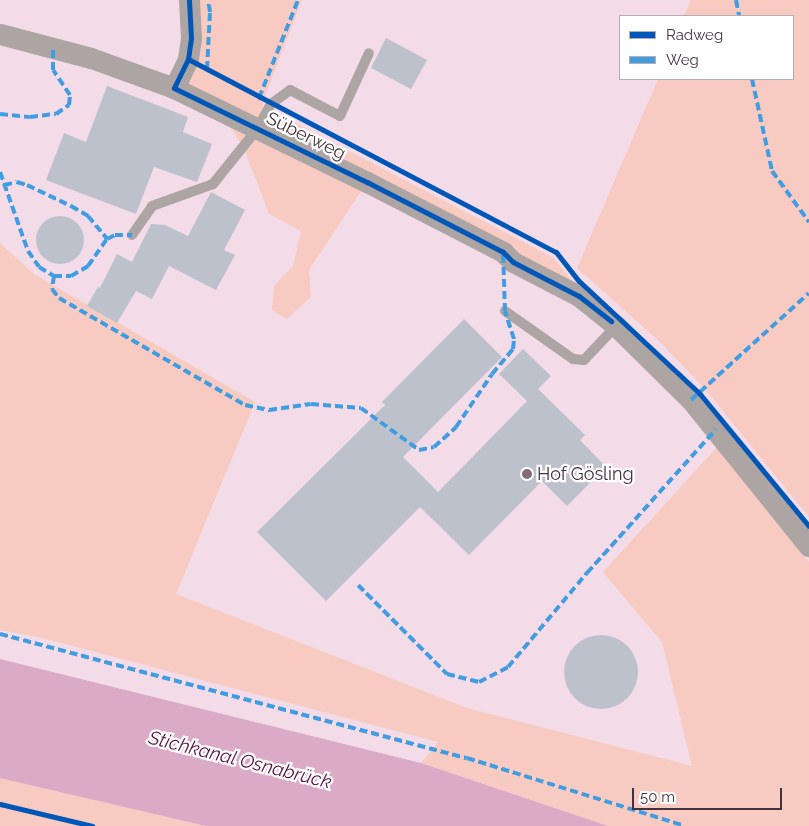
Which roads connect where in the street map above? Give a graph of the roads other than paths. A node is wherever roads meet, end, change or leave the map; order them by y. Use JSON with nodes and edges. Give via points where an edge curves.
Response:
{"nodes":[{"id":1,"x":189,"y":0,"type":"edge"},
{"id":2,"x":0,"y":34,"type":"edge"},
{"id":3,"x":369,"y":53,"type":"dead end"},
{"id":4,"x":174,"y":88,"type":"junction"},
{"id":5,"x":258,"y":128,"type":"junction"},
{"id":6,"x":132,"y":235,"type":"dead end"},
{"id":7,"x":505,"y":311,"type":"dead end"},
{"id":8,"x":616,"y":326,"type":"junction"},
{"id":9,"x":809,"y":546,"type":"edge"}],
"edges":[{"from":1,"to":4,"type":"street","via":[[191,38],[188,59]]},
{"from":2,"to":4,"type":"street","name":"Süberweg","via":[[91,58]]},
{"from":3,"to":5,"type":"lane","via":[[340,116],[290,90],[271,104]]},
{"from":4,"to":5,"type":"street","name":"Süberweg"},
{"from":5,"to":6,"type":"lane","via":[[213,184],[152,206]]},
{"from":5,"to":8,"type":"street","name":"Süberweg","via":[[503,252],[513,262],[580,296]]},
{"from":7,"to":8,"type":"lane","via":[[573,360],[584,360]]},
{"from":8,"to":9,"type":"street","name":"Süberweg","via":[[692,400]]}]}
